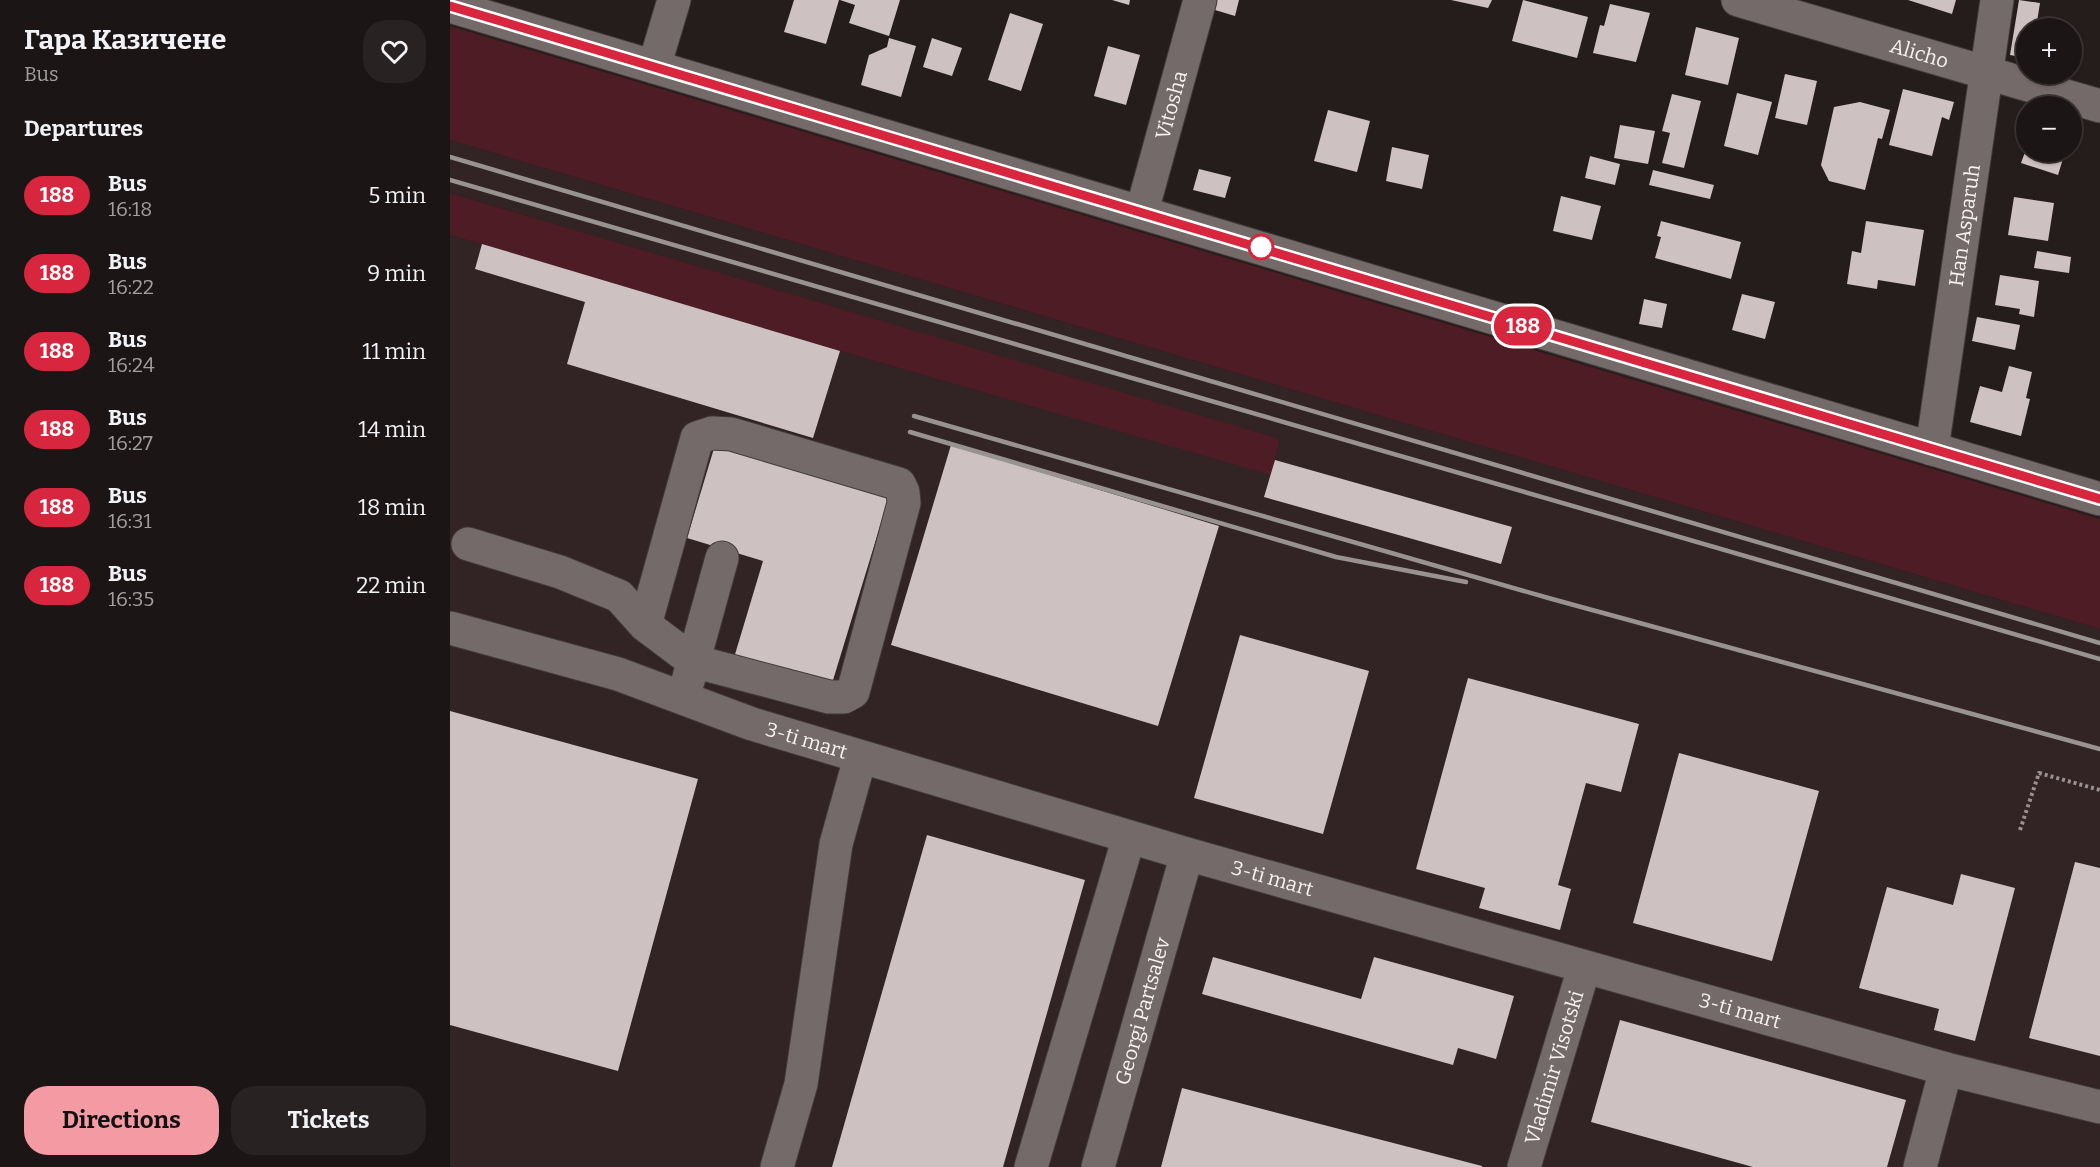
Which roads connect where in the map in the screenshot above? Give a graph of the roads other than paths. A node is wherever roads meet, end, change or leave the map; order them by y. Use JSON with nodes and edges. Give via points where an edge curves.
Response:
{"nodes":[{"id":1,"x":674,"y":0,"type":"edge"},
{"id":2,"x":1200,"y":0,"type":"edge"},
{"id":3,"x":1738,"y":0,"type":"edge"},
{"id":4,"x":1997,"y":0,"type":"edge"},
{"id":5,"x":450,"y":6,"type":"edge"},
{"id":6,"x":654,"y":67,"type":"junction"},
{"id":7,"x":1986,"y":73,"type":"junction"},
{"id":8,"x":2100,"y":106,"type":"edge"},
{"id":9,"x":1142,"y":211,"type":"junction"},
{"id":10,"x":1932,"y":448,"type":"junction"},
{"id":11,"x":2100,"y":499,"type":"edge"},
{"id":12,"x":468,"y":544,"type":"dead end"},
{"id":13,"x":723,"y":558,"type":"dead end"},
{"id":14,"x":645,"y":625,"type":"junction"},
{"id":15,"x":450,"y":628,"type":"edge"},
{"id":16,"x":693,"y":661,"type":"junction"},
{"id":17,"x":683,"y":697,"type":"junction"},
{"id":18,"x":860,"y":758,"type":"junction"},
{"id":19,"x":1129,"y":837,"type":"junction"},
{"id":20,"x":1187,"y":854,"type":"junction"},
{"id":21,"x":1584,"y":968,"type":"junction"},
{"id":22,"x":1946,"y":1069,"type":"junction"},
{"id":23,"x":2100,"y":1107,"type":"edge"},
{"id":24,"x":777,"y":1167,"type":"edge"},
{"id":25,"x":1031,"y":1167,"type":"edge"},
{"id":26,"x":1098,"y":1167,"type":"edge"},
{"id":27,"x":1524,"y":1167,"type":"edge"},
{"id":28,"x":1920,"y":1167,"type":"edge"}],
"edges":[{"from":1,"to":6,"type":"street"},
{"from":2,"to":9,"type":"street","name":"Vitosha"},
{"from":3,"to":7,"type":"street","name":"Alicho"},
{"from":4,"to":7,"type":"street","name":"Han Asparuh"},
{"from":5,"to":6,"type":"street"},
{"from":6,"to":9,"type":"street"},
{"from":7,"to":8,"type":"street","name":"Alicho"},
{"from":7,"to":10,"type":"street","name":"Han Asparuh"},
{"from":9,"to":10,"type":"street"},
{"from":10,"to":11,"type":"street"},
{"from":12,"to":14,"type":"street","via":[[560,572],[619,596]]},
{"from":13,"to":16,"type":"street"},
{"from":14,"to":16,"type":"street"},
{"from":14,"to":16,"type":"street","via":[[698,438],[712,433],[731,434],[899,484],[904,503],[853,692],[844,697],[829,697]]},
{"from":15,"to":17,"type":"street","name":"3-ti mart","via":[[618,674]]},
{"from":16,"to":17,"type":"street"},
{"from":17,"to":18,"type":"street","name":"3-ti mart","via":[[752,724]]},
{"from":18,"to":19,"type":"street","name":"3-ti mart"},
{"from":18,"to":24,"type":"street","via":[[836,844],[801,1084]]},
{"from":19,"to":20,"type":"street","name":"3-ti mart"},
{"from":19,"to":25,"type":"street"},
{"from":20,"to":21,"type":"street","name":"3-ti mart"},
{"from":20,"to":26,"type":"street","name":"Georgi Partsalev"},
{"from":21,"to":22,"type":"street","name":"3-ti mart"},
{"from":21,"to":27,"type":"street","name":"Vladimir Visotski"},
{"from":22,"to":23,"type":"street","name":"3-ti mart"},
{"from":22,"to":28,"type":"street"}]}
